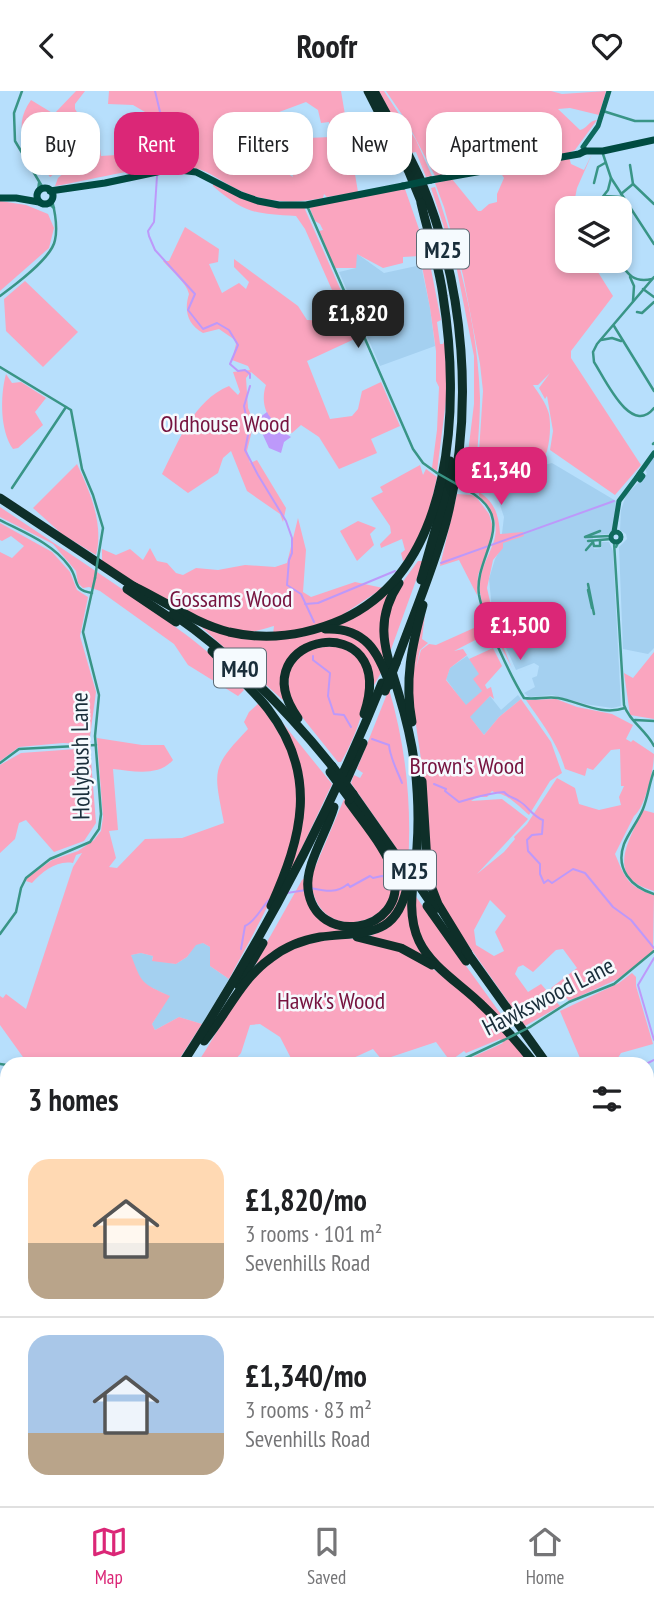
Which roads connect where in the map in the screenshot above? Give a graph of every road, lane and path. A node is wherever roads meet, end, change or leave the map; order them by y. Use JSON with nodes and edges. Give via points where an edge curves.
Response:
{"nodes":[{"id":1,"x":22,"y":91,"type":"edge"},
{"id":2,"x":368,"y":91,"type":"edge"},
{"id":3,"x":374,"y":91,"type":"edge"},
{"id":4,"x":609,"y":91,"type":"edge"},
{"id":5,"x":603,"y":111,"type":"junction"},
{"id":6,"x":654,"y":121,"type":"edge"},
{"id":7,"x":654,"y":140,"type":"edge"},
{"id":8,"x":586,"y":148,"type":"junction"},
{"id":9,"x":603,"y":151,"type":"junction"},
{"id":10,"x":605,"y":163,"type":"junction"},
{"id":11,"x":630,"y":165,"type":"dead end"},
{"id":12,"x":611,"y":179,"type":"junction"},
{"id":13,"x":594,"y":183,"type":"dead end"},
{"id":14,"x":633,"y":184,"type":"junction"},
{"id":15,"x":46,"y":195,"type":"junction"},
{"id":16,"x":622,"y":195,"type":"junction"},
{"id":17,"x":0,"y":196,"type":"edge"},
{"id":18,"x":604,"y":196,"type":"joint"},
{"id":19,"x":421,"y":203,"type":"junction"},
{"id":20,"x":654,"y":204,"type":"edge"},
{"id":21,"x":306,"y":205,"type":"junction"},
{"id":22,"x":654,"y":244,"type":"edge"},
{"id":23,"x":437,"y":251,"type":"junction"},
{"id":24,"x":627,"y":273,"type":"edge"},
{"id":25,"x":630,"y":277,"type":"junction"},
{"id":26,"x":653,"y":278,"type":"edge"},
{"id":27,"x":643,"y":289,"type":"junction"},
{"id":28,"x":0,"y":296,"type":"edge"},
{"id":29,"x":654,"y":297,"type":"edge"},
{"id":30,"x":633,"y":302,"type":"junction"},
{"id":31,"x":654,"y":302,"type":"edge"},
{"id":32,"x":637,"y":312,"type":"dead end"},
{"id":33,"x":614,"y":324,"type":"junction"},
{"id":34,"x":600,"y":341,"type":"junction"},
{"id":35,"x":621,"y":341,"type":"junction"},
{"id":36,"x":0,"y":367,"type":"edge"},
{"id":37,"x":654,"y":391,"type":"edge"},
{"id":38,"x":66,"y":407,"type":"junction"},
{"id":39,"x":654,"y":408,"type":"edge"},
{"id":40,"x":654,"y":453,"type":"edge"},
{"id":41,"x":449,"y":464,"type":"junction"},
{"id":42,"x":12,"y":488,"type":"dead end"},
{"id":43,"x":0,"y":498,"type":"edge"},
{"id":44,"x":0,"y":504,"type":"edge"},
{"id":45,"x":0,"y":520,"type":"edge"},
{"id":46,"x":434,"y":523,"type":"junction"},
{"id":47,"x":600,"y":531,"type":"dead end"},
{"id":48,"x":615,"y":537,"type":"junction"},
{"id":49,"x":586,"y":538,"type":"junction"},
{"id":50,"x":601,"y":540,"type":"junction"},
{"id":51,"x":586,"y":551,"type":"dead end"},
{"id":52,"x":434,"y":563,"type":"junction"},
{"id":53,"x":587,"y":583,"type":"joint"},
{"id":54,"x":133,"y":586,"type":"junction"},
{"id":55,"x":92,"y":593,"type":"junction"},
{"id":56,"x":320,"y":629,"type":"junction"},
{"id":57,"x":212,"y":650,"type":"junction"},
{"id":58,"x":395,"y":659,"type":"junction"},
{"id":59,"x":384,"y":687,"type":"junction"},
{"id":60,"x":625,"y":708,"type":"junction"},
{"id":61,"x":635,"y":720,"type":"junction"},
{"id":62,"x":654,"y":721,"type":"edge"},
{"id":63,"x":96,"y":745,"type":"junction"},
{"id":64,"x":654,"y":746,"type":"edge"},
{"id":65,"x":350,"y":755,"type":"junction"},
{"id":66,"x":0,"y":763,"type":"edge"},
{"id":67,"x":332,"y":767,"type":"junction"},
{"id":68,"x":654,"y":771,"type":"edge"},
{"id":69,"x":351,"y":798,"type":"junction"},
{"id":70,"x":334,"y":807,"type":"junction"},
{"id":71,"x":419,"y":891,"type":"junction"},
{"id":72,"x":654,"y":894,"type":"edge"},
{"id":73,"x":0,"y":934,"type":"edge"},
{"id":74,"x":342,"y":936,"type":"junction"},
{"id":75,"x":654,"y":951,"type":"edge"},
{"id":76,"x":250,"y":952,"type":"junction"},
{"id":77,"x":468,"y":953,"type":"junction"},
{"id":78,"x":453,"y":980,"type":"junction"},
{"id":79,"x":204,"y":1041,"type":"junction"},
{"id":80,"x":186,"y":1057,"type":"edge"},
{"id":81,"x":194,"y":1057,"type":"edge"},
{"id":82,"x":468,"y":1057,"type":"edge"},
{"id":83,"x":529,"y":1057,"type":"edge"},
{"id":84,"x":536,"y":1057,"type":"edge"},
{"id":85,"x":543,"y":1057,"type":"edge"}],
"edges":[{"from":1,"to":15,"type":"street","via":[[14,113],[15,141]]},
{"from":2,"to":19,"type":"highway","number":"M25"},
{"from":3,"to":52,"type":"highway","number":"M25","via":[[426,196],[442,244],[458,324],[463,402],[459,450]]},
{"from":4,"to":5,"type":"street"},
{"from":5,"to":6,"type":"street","via":[[635,121]]},
{"from":5,"to":8,"type":"street"},
{"from":7,"to":9,"type":"main road"},
{"from":8,"to":9,"type":"main road"},
{"from":8,"to":21,"type":"main road","bridge":true},
{"from":9,"to":10,"type":"street"},
{"from":10,"to":12,"type":"street"},
{"from":10,"to":13,"type":"street","via":[[598,167]]},
{"from":11,"to":14,"type":"street"},
{"from":12,"to":16,"type":"street"},
{"from":12,"to":18,"type":"street"},
{"from":14,"to":16,"type":"street"},
{"from":14,"to":20,"type":"street"},
{"from":15,"to":17,"type":"main road"},
{"from":15,"to":17,"type":"main road","via":[[39,202]]},
{"from":15,"to":21,"type":"main road","via":[[182,169],[258,201]]},
{"from":15,"to":28,"type":"street","via":[[53,247]]},
{"from":16,"to":18,"type":"street"},
{"from":16,"to":22,"type":"street"},
{"from":19,"to":23,"type":"highway","number":"M25"},
{"from":19,"to":56,"type":"highway","number":"M25","via":[[439,271],[450,367],[448,422],[435,506],[418,549],[389,588],[362,609]]},
{"from":21,"to":60,"type":"street","bridge":true,"via":[[413,449],[423,463],[476,495],[493,518],[495,531],[480,574],[479,593],[523,698],[556,697],[613,711]]},
{"from":23,"to":41,"type":"highway","number":"M25","via":[[455,373]]},
{"from":23,"to":46,"type":"highway","number":"M25","via":[[449,326],[452,394],[447,462]]},
{"from":24,"to":25,"type":"street"},
{"from":25,"to":26,"type":"street"},
{"from":25,"to":30,"type":"street"},
{"from":26,"to":27,"type":"street"},
{"from":27,"to":29,"type":"street"},
{"from":27,"to":30,"type":"street"},
{"from":30,"to":33,"type":"street"},
{"from":31,"to":32,"type":"street","via":[[643,314]]},
{"from":33,"to":34,"type":"street"},
{"from":33,"to":35,"type":"street"},
{"from":34,"to":35,"type":"street"},
{"from":34,"to":39,"type":"street","via":[[594,349],[594,362],[626,411],[641,417]]},
{"from":35,"to":37,"type":"street"},
{"from":36,"to":38,"type":"street"},
{"from":38,"to":42,"type":"street"},
{"from":38,"to":55,"type":"street","name":"Hollybush Lane","bridge":true,"via":[[71,410],[82,468],[103,528]]},
{"from":40,"to":48,"type":"street","via":[[620,501]]},
{"from":41,"to":46,"type":"highway","number":"M25"},
{"from":41,"to":58,"type":"highway","number":"M25","via":[[434,540]]},
{"from":43,"to":54,"type":"highway","number":"M40"},
{"from":44,"to":57,"type":"highway","number":"M40"},
{"from":45,"to":55,"type":"street","via":[[48,545],[69,566],[78,588]]},
{"from":46,"to":78,"type":"highway","number":"M25","via":[[389,602],[383,637],[416,778],[413,925],[424,951]]},
{"from":47,"to":49,"type":"street"},
{"from":48,"to":49,"type":"street"},
{"from":48,"to":50,"type":"street"},
{"from":48,"to":60,"type":"street"},
{"from":49,"to":50,"type":"street"},
{"from":50,"to":51,"type":"street","via":[[589,544]]},
{"from":52,"to":58,"type":"highway","number":"M25"},
{"from":52,"to":77,"type":"highway","number":"M40","via":[[410,657],[409,698],[423,786],[428,878]]},
{"from":53,"to":53,"type":"street","via":[[592,596],[594,614],[590,599]]},
{"from":54,"to":56,"type":"highway","number":"M25","via":[[196,620],[231,632],[277,636]]},
{"from":54,"to":67,"type":"highway","number":"M40","via":[[248,675]]},
{"from":55,"to":63,"type":"street","name":"Hollybush Lane","via":[[83,632],[98,684]]},
{"from":56,"to":74,"type":"highway","number":"M25","via":[[355,633],[378,656],[398,713],[411,779],[412,850],[400,909],[376,930]]},
{"from":57,"to":67,"type":"highway","number":"M40"},
{"from":57,"to":76,"type":"highway","number":"M40","via":[[272,714],[292,753],[299,782],[301,816],[295,848]]},
{"from":58,"to":59,"type":"highway","number":"M25","bridge":true},
{"from":59,"to":65,"type":"highway","number":"M25"},
{"from":59,"to":70,"type":"highway","number":"M25"},
{"from":60,"to":61,"type":"street"},
{"from":61,"to":62,"type":"street"},
{"from":61,"to":64,"type":"street"},
{"from":63,"to":66,"type":"street","via":[[19,749]]},
{"from":63,"to":73,"type":"street","name":"Hollybush Lane","via":[[98,832],[84,846],[50,859],[26,879],[16,912]]},
{"from":65,"to":67,"type":"highway","number":"M40","via":[[369,698],[370,674],[362,658],[347,646],[317,643],[292,660],[285,691],[292,710]]},
{"from":65,"to":76,"type":"highway","number":"M25","via":[[298,867]]},
{"from":67,"to":69,"type":"highway","number":"M40","bridge":true},
{"from":68,"to":72,"type":"street","via":[[621,861],[634,885]]},
{"from":69,"to":70,"type":"highway","number":"M40","via":[[389,862],[395,881],[386,910],[361,927],[343,927],[327,920],[309,895],[310,873]]},
{"from":69,"to":71,"type":"highway","number":"M40"},
{"from":70,"to":79,"type":"highway","number":"M25","via":[[251,964]]},
{"from":71,"to":77,"type":"highway","number":"M40"},
{"from":71,"to":84,"type":"highway","number":"M40"},
{"from":74,"to":78,"type":"highway","number":"M25","via":[[401,948]]},
{"from":74,"to":79,"type":"highway","number":"M25","via":[[307,940],[271,957],[252,975]]},
{"from":75,"to":82,"type":"street","name":"Hawkswood Lane","bridge":true,"via":[[614,984],[569,1002]]},
{"from":76,"to":80,"type":"highway","number":"M25"},
{"from":77,"to":85,"type":"highway","number":"M40"},
{"from":78,"to":83,"type":"highway","number":"M25","via":[[485,1007]]},
{"from":79,"to":81,"type":"highway","number":"M25"}]}
